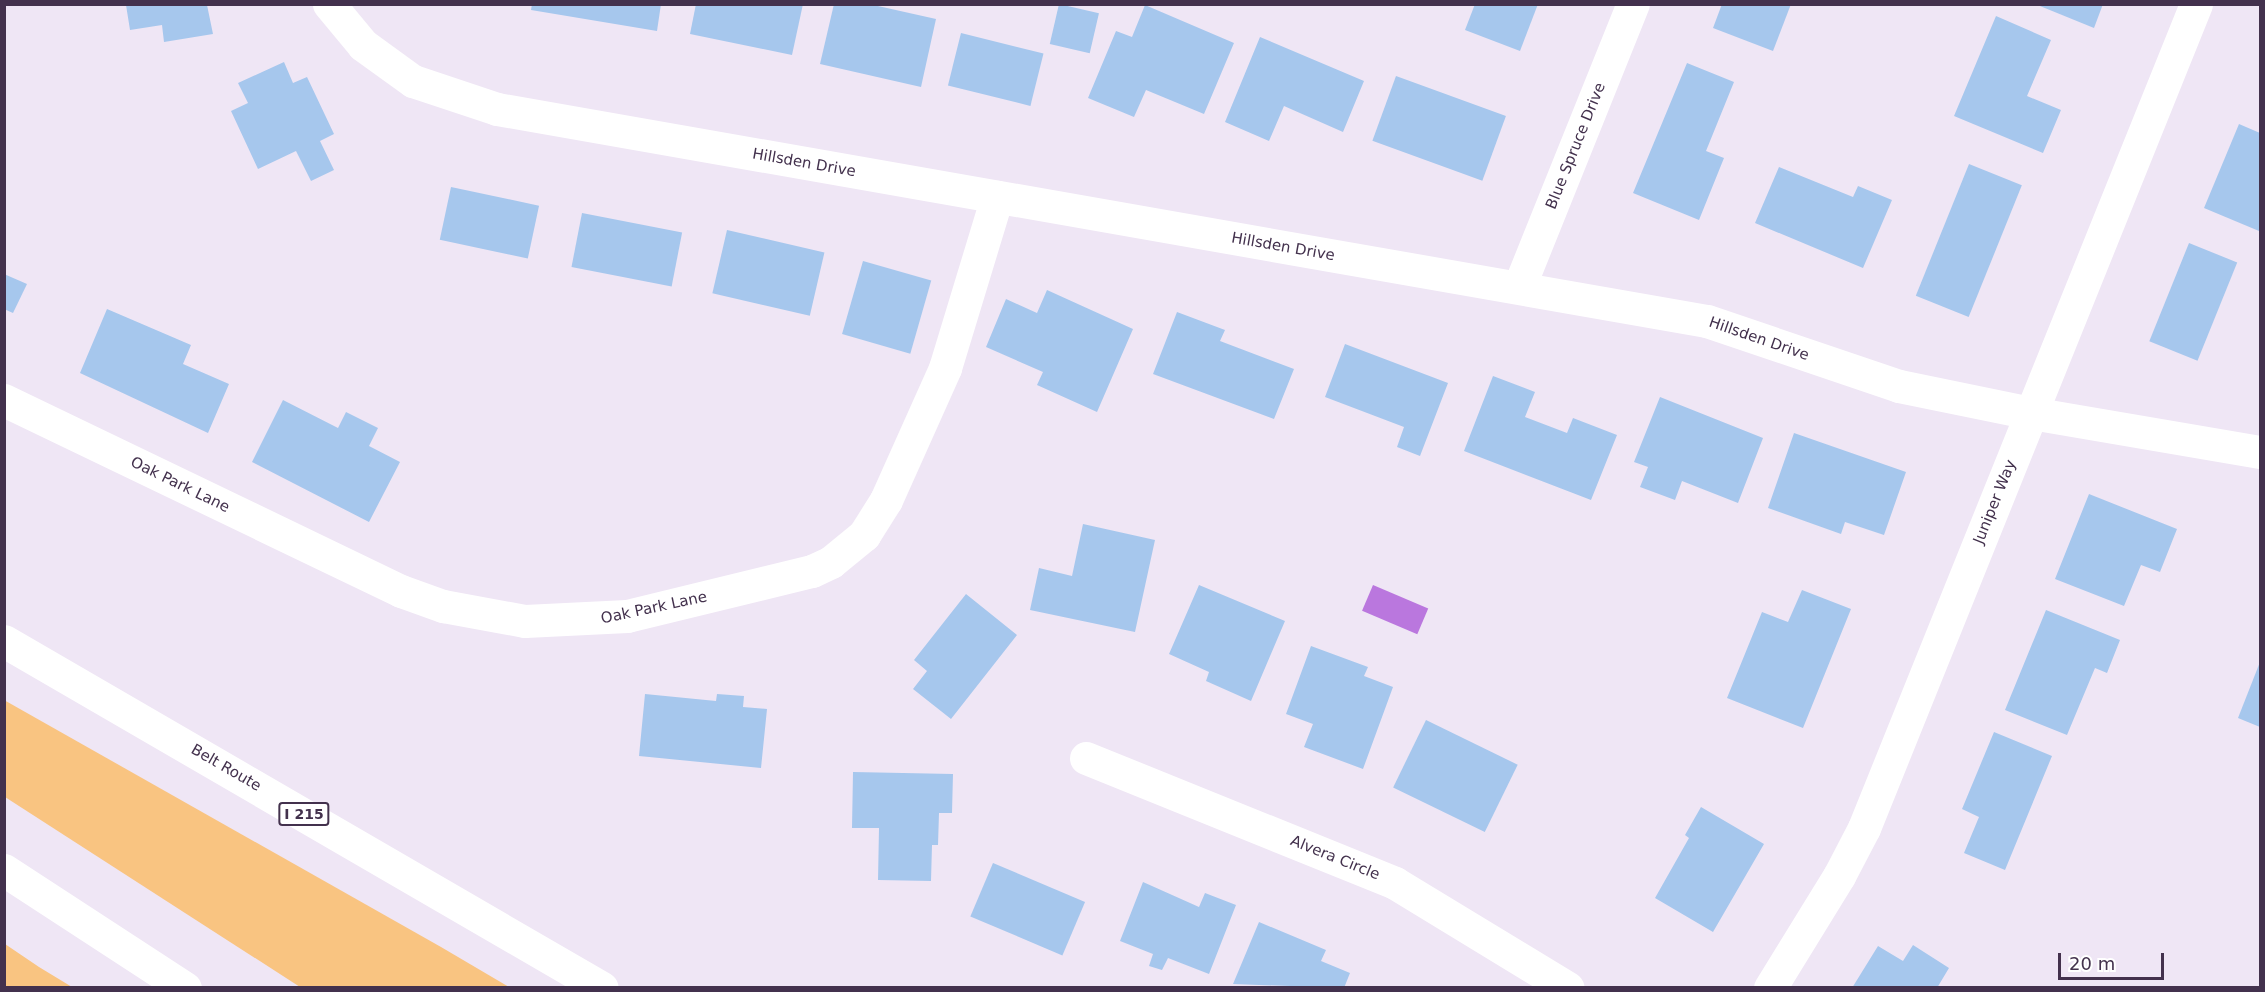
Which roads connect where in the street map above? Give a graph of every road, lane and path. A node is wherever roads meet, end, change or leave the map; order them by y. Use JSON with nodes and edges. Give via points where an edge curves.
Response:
{"nodes":[{"id":1,"x":330,"y":4,"type":"edge"},
{"id":2,"x":1632,"y":4,"type":"edge"},
{"id":3,"x":2196,"y":4,"type":"edge"},
{"id":4,"x":997,"y":197,"type":"junction"},
{"id":5,"x":1519,"y":287,"type":"junction"},
{"id":6,"x":4,"y":400,"type":"edge"},
{"id":7,"x":2031,"y":413,"type":"junction"},
{"id":8,"x":2260,"y":452,"type":"edge"},
{"id":9,"x":4,"y":641,"type":"edge"},
{"id":10,"x":1086,"y":758,"type":"dead end"},
{"id":11,"x":4,"y":870,"type":"edge"},
{"id":12,"x":185,"y":987,"type":"edge"},
{"id":13,"x":602,"y":987,"type":"edge"},
{"id":14,"x":1568,"y":987,"type":"edge"},
{"id":15,"x":1770,"y":987,"type":"edge"}],
"edges":[{"from":1,"to":4,"type":"main road","name":"Hillsden Drive","via":[[363,45],[388,65],[413,81],[467,102]]},
{"from":2,"to":5,"type":"main road","name":"Blue Spruce Drive"},
{"from":3,"to":7,"type":"main road","name":"Juniper Way"},
{"from":4,"to":5,"type":"main road","name":"Hillsden Drive"},
{"from":4,"to":6,"type":"main road","name":"Oak Park Lane","via":[[945,368],[886,500],[864,535],[831,562],[812,571],[627,616],[525,621],[443,606],[401,591]]},
{"from":5,"to":7,"type":"main road","name":"Hillsden Drive","via":[[1707,321],[1869,379]]},
{"from":7,"to":8,"type":"main road","name":"Hillsden Drive"},
{"from":7,"to":15,"type":"main road","name":"Juniper Way","via":[[1864,828]]},
{"from":9,"to":13,"type":"main road","name":"Belt Route","number":"I 215"},
{"from":10,"to":14,"type":"main road","name":"Alvera Circle","via":[[1395,883]]},
{"from":11,"to":12,"type":"main road"}]}
